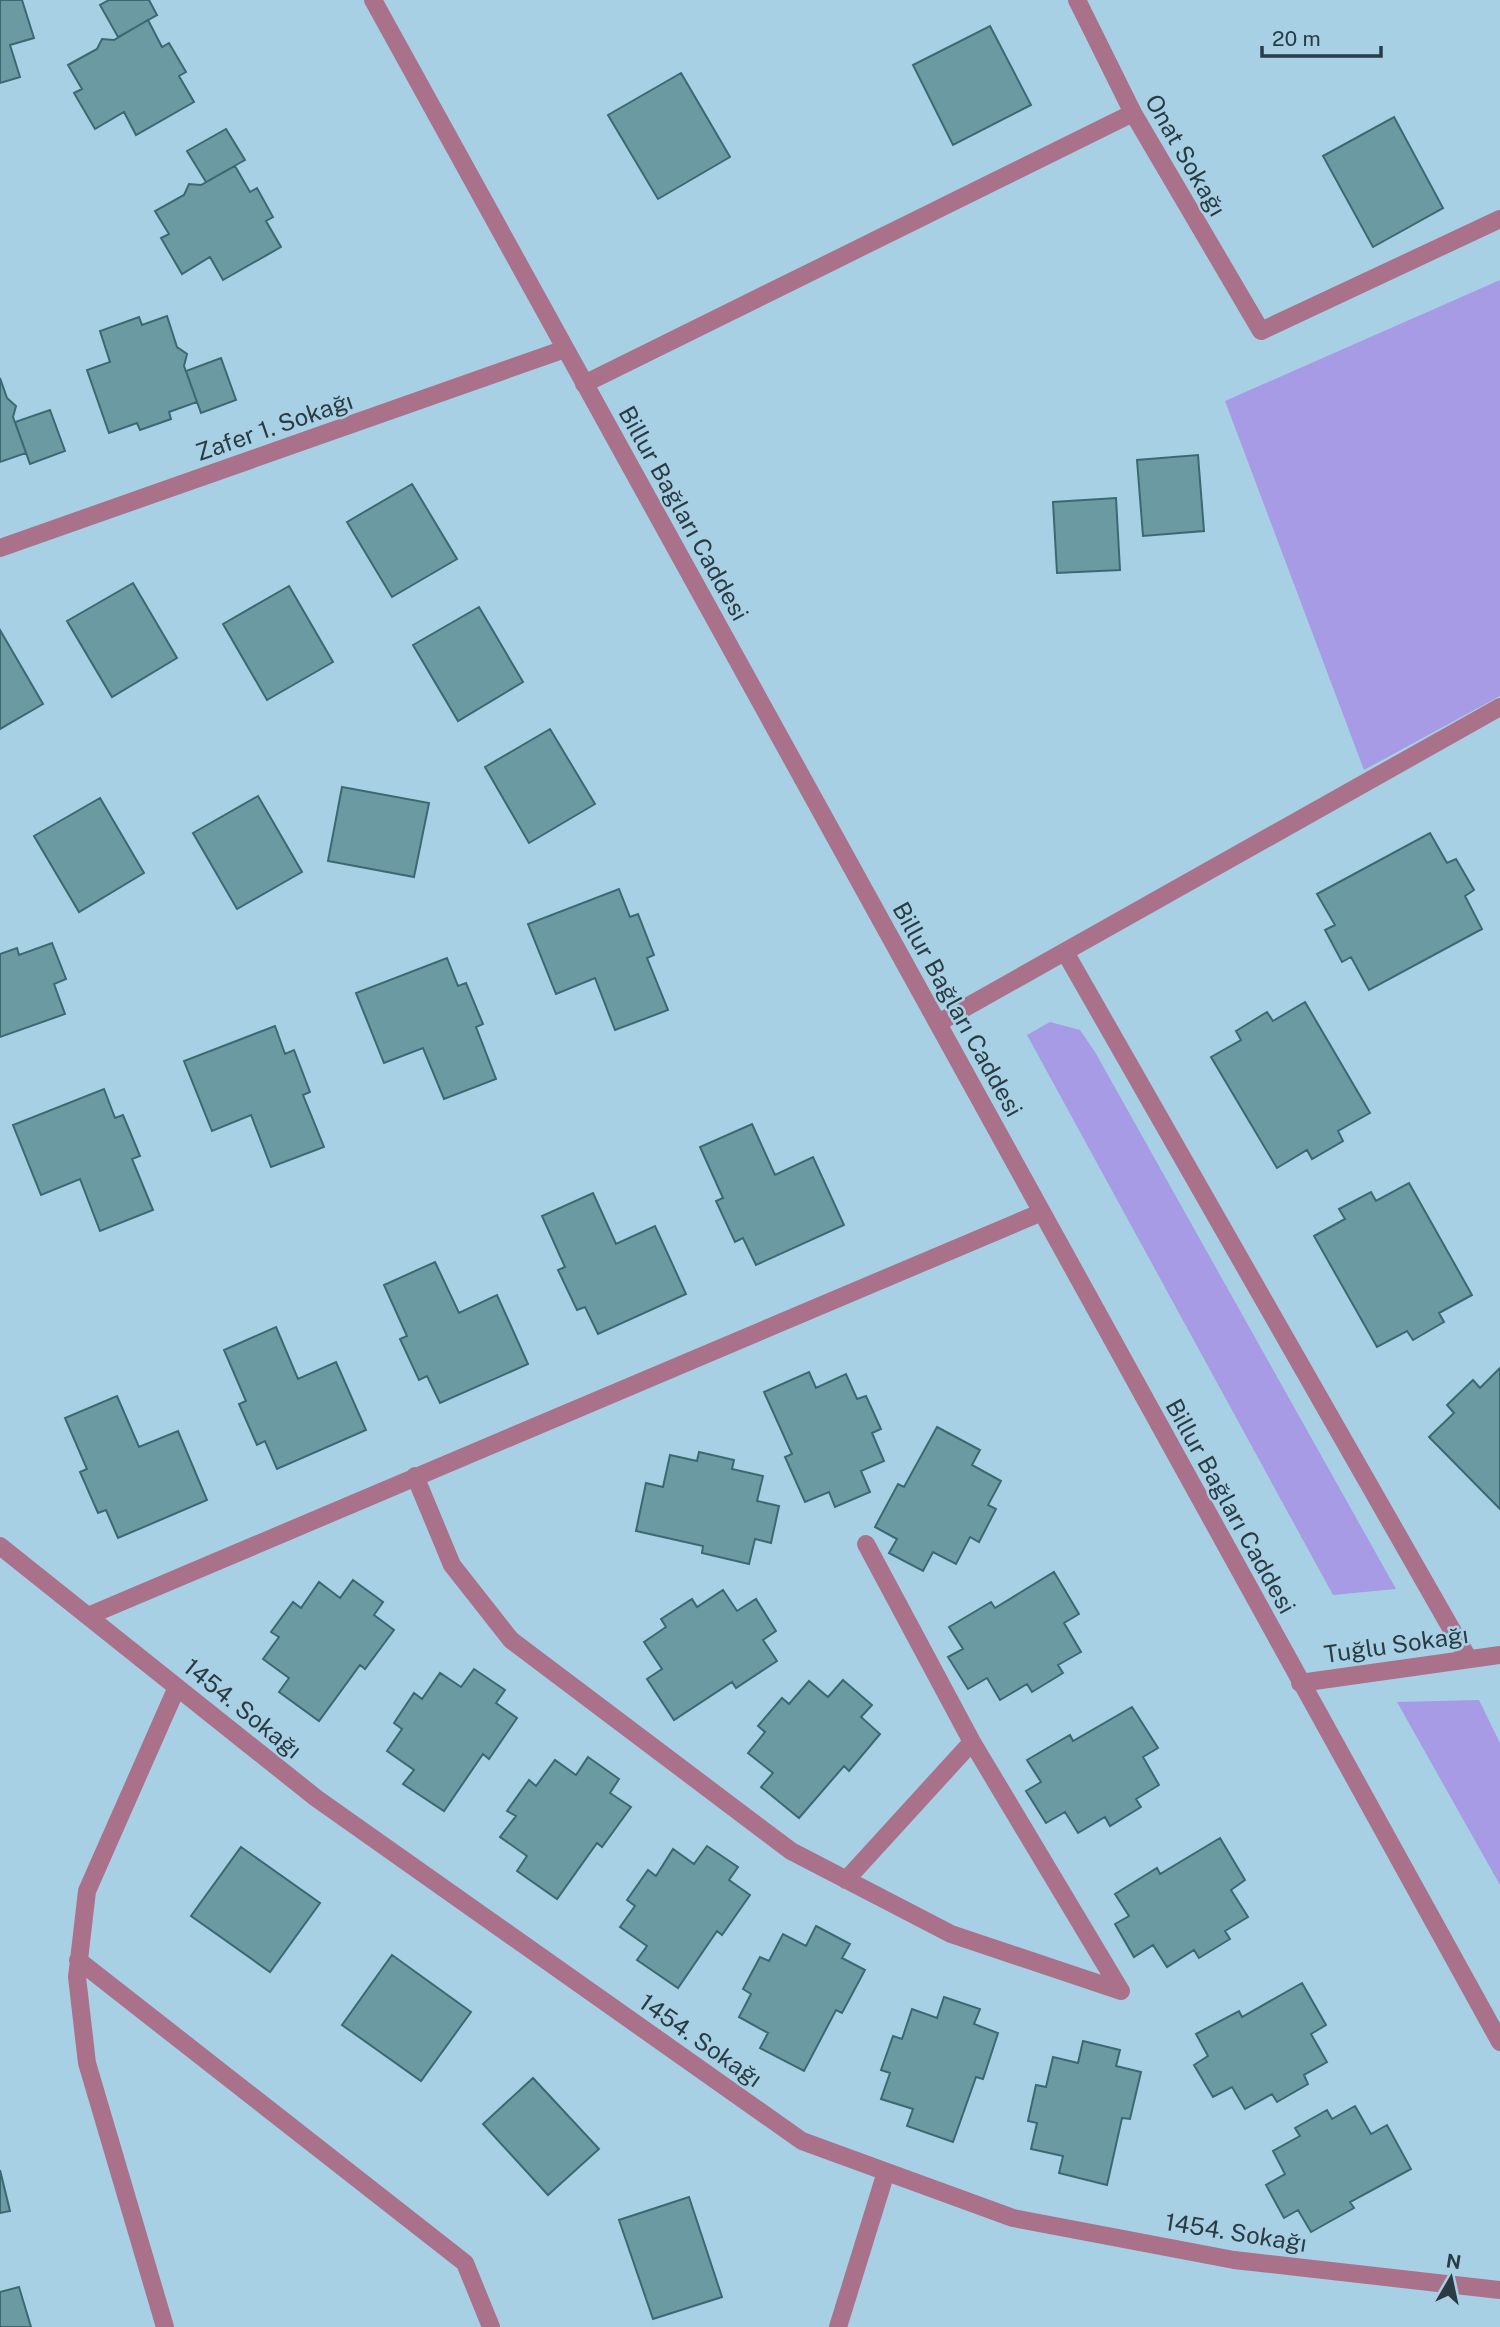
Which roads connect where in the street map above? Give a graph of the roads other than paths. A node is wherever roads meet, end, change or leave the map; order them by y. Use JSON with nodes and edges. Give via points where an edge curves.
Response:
{"nodes":[{"id":1,"x":373,"y":0,"type":"edge"},
{"id":2,"x":1077,"y":0,"type":"edge"},
{"id":3,"x":1133,"y":113,"type":"junction"},
{"id":4,"x":1500,"y":219,"type":"edge"},
{"id":5,"x":565,"y":349,"type":"junction"},
{"id":6,"x":584,"y":384,"type":"junction"},
{"id":7,"x":0,"y":548,"type":"edge"},
{"id":8,"x":1500,"y":706,"type":"edge"},
{"id":9,"x":1065,"y":951,"type":"junction"},
{"id":10,"x":938,"y":1023,"type":"junction"},
{"id":11,"x":1042,"y":1212,"type":"junction"},
{"id":12,"x":415,"y":1476,"type":"junction"},
{"id":13,"x":866,"y":1544,"type":"dead end"},
{"id":14,"x":0,"y":1546,"type":"edge"},
{"id":15,"x":88,"y":1616,"type":"junction"},
{"id":16,"x":1500,"y":1655,"type":"edge"},
{"id":17,"x":1468,"y":1658,"type":"junction"},
{"id":18,"x":1300,"y":1683,"type":"junction"},
{"id":19,"x":177,"y":1687,"type":"junction"},
{"id":20,"x":972,"y":1742,"type":"junction"},
{"id":21,"x":846,"y":1880,"type":"junction"},
{"id":22,"x":78,"y":1960,"type":"junction"},
{"id":23,"x":1500,"y":2042,"type":"edge"},
{"id":24,"x":886,"y":2172,"type":"junction"},
{"id":25,"x":1500,"y":2290,"type":"edge"},
{"id":26,"x":166,"y":2327,"type":"edge"},
{"id":27,"x":491,"y":2327,"type":"edge"},
{"id":28,"x":838,"y":2327,"type":"edge"}],
"edges":[{"from":1,"to":5,"type":"street","name":"Billur Bağları Caddesi"},
{"from":2,"to":3,"type":"street","name":"Onat Sokağı"},
{"from":3,"to":4,"type":"street","name":"Onat Sokağı","via":[[1261,331]]},
{"from":3,"to":6,"type":"street"},
{"from":5,"to":6,"type":"street","name":"Billur Bağları Caddesi"},
{"from":5,"to":7,"type":"street","name":"Zafer 1. Sokağı"},
{"from":6,"to":10,"type":"street","name":"Billur Bağları Caddesi"},
{"from":8,"to":9,"type":"street"},
{"from":9,"to":10,"type":"street"},
{"from":9,"to":17,"type":"street"},
{"from":10,"to":11,"type":"street","name":"Billur Bağları Caddesi"},
{"from":11,"to":12,"type":"street"},
{"from":11,"to":18,"type":"street","name":"Billur Bağları Caddesi"},
{"from":12,"to":15,"type":"street"},
{"from":12,"to":21,"type":"street","via":[[452,1564],[511,1640],[791,1851]]},
{"from":13,"to":20,"type":"street"},
{"from":14,"to":15,"type":"street","name":"1454. Sokağı"},
{"from":15,"to":19,"type":"street","name":"1454. Sokağı"},
{"from":16,"to":17,"type":"street","name":"Tuğlu Sokağı"},
{"from":17,"to":18,"type":"street","name":"Tuğlu Sokağı"},
{"from":18,"to":23,"type":"street","name":"Billur Bağları Caddesi"},
{"from":19,"to":22,"type":"street","via":[[87,1891]]},
{"from":19,"to":24,"type":"street","name":"1454. Sokağı","via":[[316,1798],[802,2141]]},
{"from":20,"to":21,"type":"street"},
{"from":20,"to":21,"type":"street","via":[[1121,1991],[951,1934]]},
{"from":22,"to":26,"type":"street","via":[[87,2063]]},
{"from":22,"to":27,"type":"street","via":[[465,2263]]},
{"from":24,"to":25,"type":"street","name":"1454. Sokağı","via":[[1013,2218],[1234,2260]]},
{"from":24,"to":28,"type":"street"}]}
